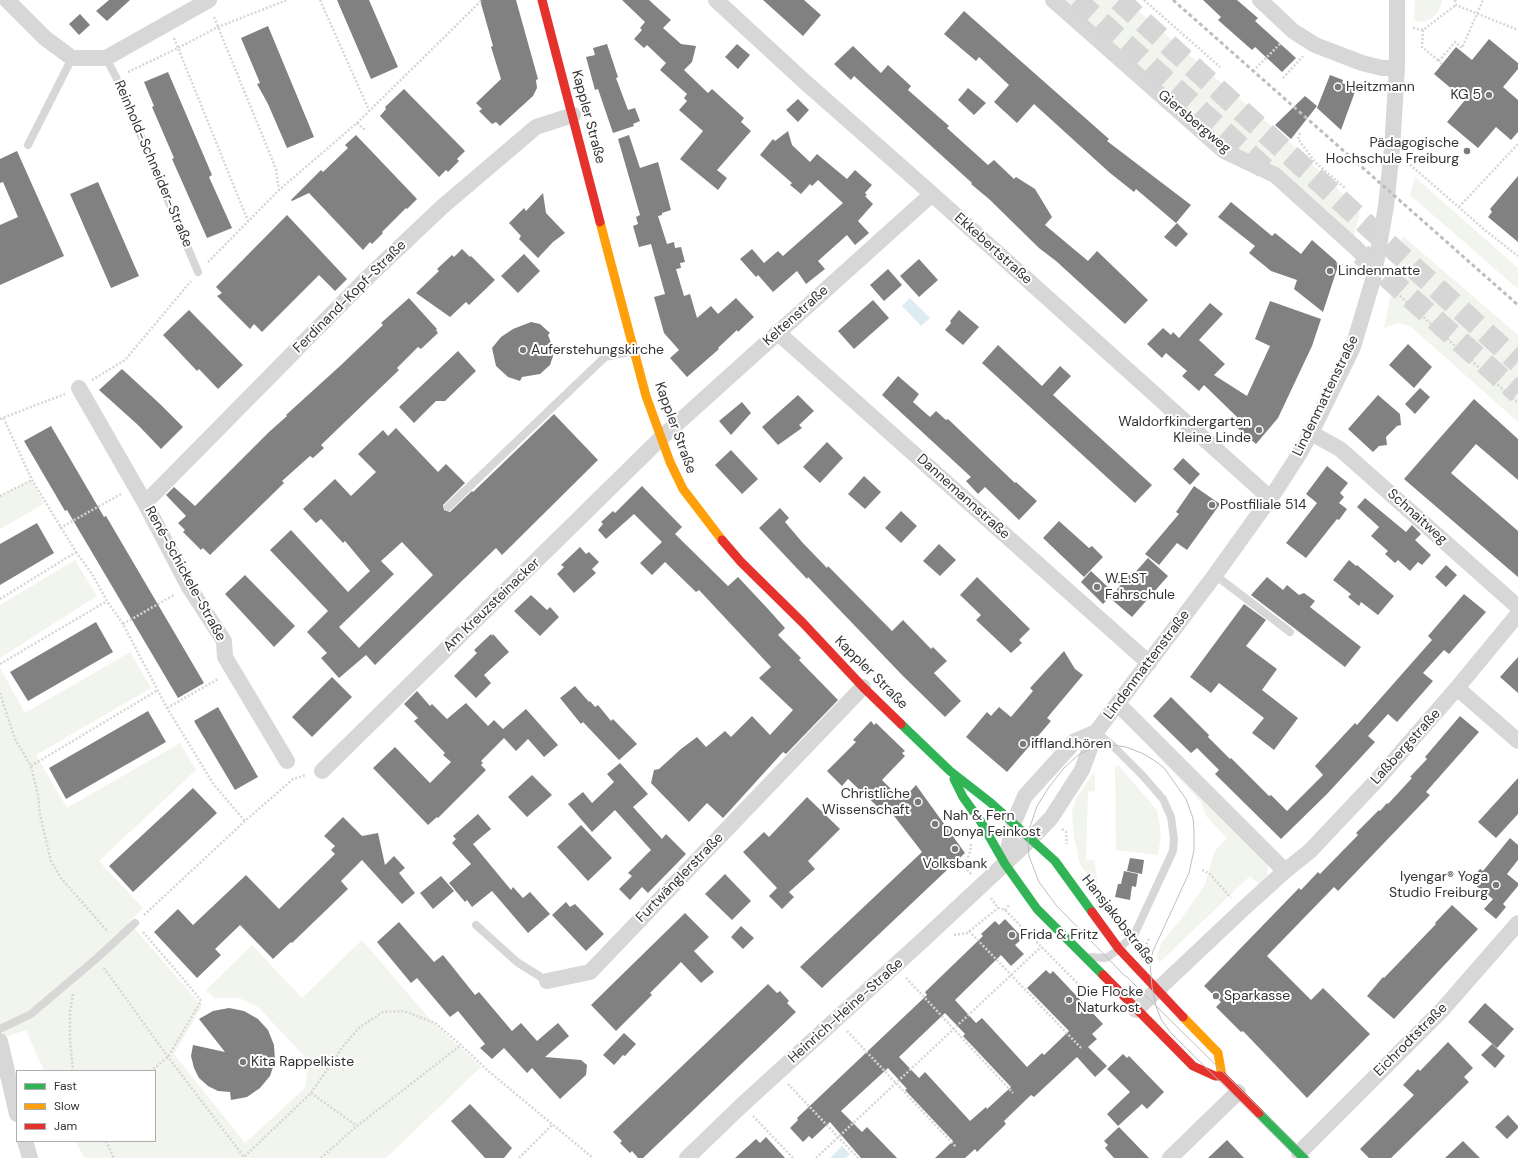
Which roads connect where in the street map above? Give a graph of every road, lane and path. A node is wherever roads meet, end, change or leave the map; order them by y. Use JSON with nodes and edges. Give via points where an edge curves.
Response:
{"nodes":[{"id":1,"x":7,"y":0,"type":"edge"},
{"id":2,"x":208,"y":0,"type":"edge"},
{"id":3,"x":286,"y":0,"type":"edge"},
{"id":4,"x":320,"y":0,"type":"edge"},
{"id":5,"x":482,"y":0,"type":"edge"},
{"id":6,"x":542,"y":0,"type":"edge"},
{"id":7,"x":716,"y":0,"type":"edge"},
{"id":8,"x":1054,"y":0,"type":"edge"},
{"id":9,"x":1144,"y":0,"type":"edge"},
{"id":10,"x":1260,"y":0,"type":"edge"},
{"id":11,"x":1398,"y":0,"type":"edge"},
{"id":12,"x":1454,"y":0,"type":"edge"},
{"id":13,"x":1483,"y":0,"type":"edge"},
{"id":14,"x":1456,"y":4,"type":"junction"},
{"id":15,"x":168,"y":22,"type":"junction"},
{"id":16,"x":218,"y":27,"type":"junction"},
{"id":17,"x":1397,"y":27,"type":"junction"},
{"id":18,"x":1424,"y":30,"type":"junction"},
{"id":19,"x":1518,"y":30,"type":"edge"},
{"id":20,"x":1293,"y":31,"type":"junction"},
{"id":21,"x":1315,"y":45,"type":"junction"},
{"id":22,"x":178,"y":48,"type":"junction"},
{"id":23,"x":72,"y":58,"type":"junction"},
{"id":24,"x":106,"y":58,"type":"junction"},
{"id":25,"x":1439,"y":61,"type":"junction"},
{"id":26,"x":1442,"y":64,"type":"dead end"},
{"id":27,"x":1220,"y":67,"type":"dead end"},
{"id":28,"x":1256,"y":68,"type":"dead end"},
{"id":29,"x":1397,"y":68,"type":"junction"},
{"id":30,"x":116,"y":77,"type":"junction"},
{"id":31,"x":1283,"y":78,"type":"dead end"},
{"id":32,"x":369,"y":110,"type":"junction"},
{"id":33,"x":573,"y":115,"type":"junction"},
{"id":34,"x":357,"y":123,"type":"junction"},
{"id":35,"x":365,"y":130,"type":"dead end"},
{"id":36,"x":1300,"y":133,"type":"dead end"},
{"id":37,"x":1518,"y":144,"type":"edge"},
{"id":38,"x":28,"y":145,"type":"dead end"},
{"id":39,"x":1405,"y":160,"type":"dead end"},
{"id":40,"x":1345,"y":188,"type":"dead end"},
{"id":41,"x":279,"y":190,"type":"junction"},
{"id":42,"x":932,"y":194,"type":"junction"},
{"id":43,"x":1459,"y":207,"type":"junction"},
{"id":44,"x":248,"y":221,"type":"junction"},
{"id":45,"x":1518,"y":256,"type":"edge"},
{"id":46,"x":1337,"y":264,"type":"dead end"},
{"id":47,"x":1356,"y":268,"type":"dead end"},
{"id":48,"x":1375,"y":268,"type":"junction"},
{"id":49,"x":198,"y":272,"type":"junction"},
{"id":50,"x":778,"y":332,"type":"junction"},
{"id":51,"x":634,"y":350,"type":"junction"},
{"id":52,"x":79,"y":388,"type":"junction"},
{"id":53,"x":1518,"y":403,"type":"edge"},
{"id":54,"x":2,"y":418,"type":"edge"},
{"id":55,"x":1311,"y":433,"type":"junction"},
{"id":56,"x":661,"y":438,"type":"junction"},
{"id":57,"x":32,"y":480,"type":"junction"},
{"id":58,"x":135,"y":486,"type":"junction"},
{"id":59,"x":0,"y":496,"type":"edge"},
{"id":60,"x":1270,"y":498,"type":"junction"},
{"id":61,"x":145,"y":503,"type":"junction"},
{"id":62,"x":448,"y":507,"type":"dead end"},
{"id":63,"x":60,"y":528,"type":"junction"},
{"id":64,"x":76,"y":552,"type":"junction"},
{"id":65,"x":1215,"y":576,"type":"junction"},
{"id":66,"x":189,"y":587,"type":"junction"},
{"id":67,"x":0,"y":599,"type":"edge"},
{"id":68,"x":107,"y":600,"type":"junction"},
{"id":69,"x":1518,"y":607,"type":"edge"},
{"id":70,"x":1518,"y":614,"type":"edge"},
{"id":71,"x":123,"y":624,"type":"junction"},
{"id":72,"x":1290,"y":632,"type":"dead end"},
{"id":73,"x":1149,"y":663,"type":"junction"},
{"id":74,"x":0,"y":664,"type":"edge"},
{"id":75,"x":234,"y":670,"type":"junction"},
{"id":76,"x":863,"y":686,"type":"junction"},
{"id":77,"x":1457,"y":688,"type":"junction"},
{"id":78,"x":158,"y":690,"type":"junction"},
{"id":79,"x":0,"y":693,"type":"edge"},
{"id":80,"x":1118,"y":704,"type":"junction"},
{"id":81,"x":167,"y":708,"type":"junction"},
{"id":82,"x":1096,"y":732,"type":"junction"},
{"id":83,"x":1518,"y":741,"type":"edge"},
{"id":84,"x":287,"y":761,"type":"dead end"},
{"id":85,"x":31,"y":766,"type":"junction"},
{"id":86,"x":322,"y":771,"type":"joint"},
{"id":87,"x":950,"y":771,"type":"junction"},
{"id":88,"x":245,"y":821,"type":"junction"},
{"id":89,"x":1014,"y":822,"type":"junction"},
{"id":90,"x":1031,"y":839,"type":"junction"},
{"id":91,"x":1004,"y":864,"type":"junction"},
{"id":92,"x":1202,"y":870,"type":"dead end"},
{"id":93,"x":1285,"y":871,"type":"junction"},
{"id":94,"x":998,"y":908,"type":"dead end"},
{"id":95,"x":1242,"y":910,"type":"junction"},
{"id":96,"x":135,"y":923,"type":"junction"},
{"id":97,"x":1518,"y":923,"type":"edge"},
{"id":98,"x":476,"y":925,"type":"dead end"},
{"id":99,"x":968,"y":931,"type":"junction"},
{"id":100,"x":923,"y":940,"type":"junction"},
{"id":101,"x":116,"y":941,"type":"junction"},
{"id":102,"x":1041,"y":948,"type":"dead end"},
{"id":103,"x":1119,"y":949,"type":"junction"},
{"id":104,"x":1083,"y":956,"type":"junction"},
{"id":105,"x":97,"y":958,"type":"junction"},
{"id":106,"x":894,"y":967,"type":"junction"},
{"id":107,"x":547,"y":981,"type":"joint"},
{"id":108,"x":70,"y":982,"type":"junction"},
{"id":109,"x":1158,"y":991,"type":"junction"},
{"id":110,"x":1136,"y":1010,"type":"junction"},
{"id":111,"x":836,"y":1019,"type":"junction"},
{"id":112,"x":0,"y":1029,"type":"edge"},
{"id":113,"x":0,"y":1041,"type":"edge"},
{"id":114,"x":461,"y":1045,"type":"junction"},
{"id":115,"x":1082,"y":1049,"type":"dead end"},
{"id":116,"x":168,"y":1057,"type":"junction"},
{"id":117,"x":73,"y":1070,"type":"edge"},
{"id":118,"x":152,"y":1070,"type":"edge"},
{"id":119,"x":778,"y":1072,"type":"junction"},
{"id":120,"x":1222,"y":1076,"type":"junction"},
{"id":121,"x":1238,"y":1092,"type":"junction"},
{"id":122,"x":311,"y":1093,"type":"junction"},
{"id":123,"x":1013,"y":1093,"type":"dead end"},
{"id":124,"x":742,"y":1105,"type":"junction"},
{"id":125,"x":16,"y":1110,"type":"edge"},
{"id":126,"x":552,"y":1125,"type":"junction"},
{"id":127,"x":357,"y":1126,"type":"junction"},
{"id":128,"x":25,"y":1142,"type":"edge"},
{"id":129,"x":106,"y":1142,"type":"edge"},
{"id":130,"x":956,"y":1147,"type":"dead end"},
{"id":131,"x":1302,"y":1155,"type":"edge"},
{"id":132,"x":244,"y":1157,"type":"edge"},
{"id":133,"x":30,"y":1158,"type":"edge"},
{"id":134,"x":114,"y":1158,"type":"edge"},
{"id":135,"x":321,"y":1158,"type":"edge"},
{"id":136,"x":519,"y":1158,"type":"edge"},
{"id":137,"x":593,"y":1158,"type":"edge"},
{"id":138,"x":687,"y":1158,"type":"edge"},
{"id":139,"x":793,"y":1158,"type":"edge"},
{"id":140,"x":816,"y":1158,"type":"edge"},
{"id":141,"x":858,"y":1158,"type":"edge"},
{"id":142,"x":1170,"y":1158,"type":"edge"}],
"edges":[{"from":1,"to":23,"type":"street","via":[[45,38]]},
{"from":2,"to":15,"type":"street"},
{"from":2,"to":16,"type":"path"},
{"from":3,"to":16,"type":"path"},
{"from":4,"to":32,"type":"path"},
{"from":5,"to":32,"type":"path"},
{"from":6,"to":33,"type":"street","name":"Kappler Straße"},
{"from":7,"to":42,"type":"street","name":"Ekkebertstraße"},
{"from":8,"to":48,"type":"street","name":"Giersbergweg","via":[[1224,151],[1275,175],[1357,248]]},
{"from":9,"to":27,"type":"path"},
{"from":10,"to":20,"type":"street"},
{"from":11,"to":17,"type":"street","name":"Lindenmattenstraße"},
{"from":12,"to":14,"type":"path"},
{"from":13,"to":25,"type":"path","via":[[1462,48],[1455,42]]},
{"from":14,"to":18,"type":"path"},
{"from":14,"to":19,"type":"path"},
{"from":15,"to":22,"type":"path"},
{"from":15,"to":24,"type":"street"},
{"from":16,"to":22,"type":"path"},
{"from":16,"to":41,"type":"path","via":[[276,169]]},
{"from":17,"to":18,"type":"path"},
{"from":17,"to":29,"type":"street","name":"Lindenmattenstraße"},
{"from":18,"to":25,"type":"path","via":[[1422,47]]},
{"from":20,"to":21,"type":"street"},
{"from":20,"to":28,"type":"path"},
{"from":21,"to":29,"type":"street","via":[[1362,63],[1382,68]]},
{"from":21,"to":31,"type":"path"},
{"from":22,"to":30,"type":"path"},
{"from":22,"to":44,"type":"path"},
{"from":23,"to":24,"type":"street"},
{"from":23,"to":38,"type":"lane"},
{"from":24,"to":30,"type":"lane","name":"Reinhold-Schneider-Straße"},
{"from":25,"to":26,"type":"path"},
{"from":29,"to":48,"type":"street","name":"Lindenmattenstraße","via":[[1388,190]]},
{"from":30,"to":49,"type":"lane","name":"Reinhold-Schneider-Straße"},
{"from":32,"to":34,"type":"path"},
{"from":33,"to":51,"type":"street","name":"Kappler Straße"},
{"from":33,"to":61,"type":"street","name":"Ferdinand-Kopf-Straße","via":[[536,127],[442,207],[366,279]]},
{"from":34,"to":35,"type":"path"},
{"from":34,"to":41,"type":"path"},
{"from":36,"to":40,"type":"path","via":[[1298,139],[1315,162]]},
{"from":37,"to":43,"type":"path"},
{"from":39,"to":43,"type":"path"},
{"from":41,"to":44,"type":"path"},
{"from":42,"to":50,"type":"street","name":"Keltenstraße"},
{"from":42,"to":60,"type":"street","name":"Ekkebertstraße"},
{"from":43,"to":45,"type":"path"},
{"from":44,"to":49,"type":"path"},
{"from":46,"to":47,"type":"path"},
{"from":48,"to":53,"type":"path","via":[[1392,290]]},
{"from":48,"to":55,"type":"street","name":"Lindenmattenstraße","via":[[1353,347]]},
{"from":49,"to":52,"type":"path","via":[[125,360]]},
{"from":50,"to":56,"type":"street","name":"Keltenstraße"},
{"from":50,"to":73,"type":"street","name":"Dannemannstraße"},
{"from":51,"to":56,"type":"street","name":"Kappler Straße","via":[[646,396]]},
{"from":51,"to":62,"type":"lane","via":[[605,357]]},
{"from":52,"to":54,"type":"path"},
{"from":52,"to":58,"type":"street","name":"René-Schickele-Straße"},
{"from":54,"to":57,"type":"path"},
{"from":55,"to":60,"type":"street","name":"Lindenmattenstraße"},
{"from":55,"to":69,"type":"street","name":"Schnaitweg","via":[[1340,449]]},
{"from":56,"to":76,"type":"street","name":"Kappler Straße","via":[[683,489],[710,526],[741,562]]},
{"from":56,"to":86,"type":"street","name":"Am Kreuzsteinacker"},
{"from":57,"to":59,"type":"path"},
{"from":57,"to":63,"type":"path"},
{"from":58,"to":61,"type":"street","name":"René-Schickele-Straße"},
{"from":58,"to":63,"type":"path"},
{"from":60,"to":65,"type":"street","name":"Lindenmattenstraße"},
{"from":61,"to":66,"type":"street","name":"René-Schickele-Straße"},
{"from":63,"to":64,"type":"path"},
{"from":64,"to":67,"type":"path"},
{"from":64,"to":68,"type":"path"},
{"from":65,"to":72,"type":"lane"},
{"from":65,"to":73,"type":"street","name":"Lindenmattenstraße"},
{"from":66,"to":71,"type":"path"},
{"from":66,"to":75,"type":"street","name":"René-Schickele-Straße","via":[[224,641],[225,657]]},
{"from":68,"to":71,"type":"path"},
{"from":68,"to":74,"type":"path"},
{"from":70,"to":77,"type":"street","name":"Laßbergstraße"},
{"from":71,"to":78,"type":"path"},
{"from":73,"to":80,"type":"street","name":"Lindenmattenstraße"},
{"from":75,"to":81,"type":"path"},
{"from":75,"to":84,"type":"street","name":"René-Schickele-Straße"},
{"from":76,"to":87,"type":"street","name":"Kappler Straße"},
{"from":76,"to":107,"type":"street","name":"Furtwänglerstraße","via":[[590,972]]},
{"from":77,"to":83,"type":"street"},
{"from":77,"to":93,"type":"street","name":"Laßbergstraße","via":[[1377,780],[1310,851]]},
{"from":78,"to":81,"type":"path"},
{"from":78,"to":85,"type":"path"},
{"from":79,"to":85,"type":"path","via":[[15,739]]},
{"from":80,"to":82,"type":"street","name":"Lindenmattenstraße"},
{"from":80,"to":93,"type":"street"},
{"from":81,"to":88,"type":"path","via":[[214,785]]},
{"from":82,"to":89,"type":"street","name":"Lindenmattenstraße","via":[[1075,741],[1024,796]]},
{"from":82,"to":90,"type":"street","name":"Lindenmattenstraße","via":[[1082,770],[1051,818]]},
{"from":82,"to":103,"type":"lane","via":[[1143,776],[1163,799],[1174,827],[1172,851],[1135,933]]},
{"from":85,"to":101,"type":"path","via":[[51,861],[61,878]]},
{"from":86,"to":88,"type":"path","via":[[294,779]]},
{"from":87,"to":89,"type":"street","name":"Kappler Straße"},
{"from":87,"to":91,"type":"street","name":"Kappler Straße"},
{"from":88,"to":96,"type":"path"},
{"from":89,"to":90,"type":"street","name":"Hansjakobstraße"},
{"from":89,"to":91,"type":"street","name":"Lindenmattenstraße"},
{"from":90,"to":91,"type":"street","name":"Lindenmattenstraße"},
{"from":90,"to":103,"type":"street","name":"Hansjakobstraße","via":[[1055,862]]},
{"from":91,"to":100,"type":"street","name":"Heinrich-Heine-Straße"},
{"from":91,"to":104,"type":"street","via":[[1037,909]]},
{"from":92,"to":95,"type":"path","via":[[1210,874]]},
{"from":93,"to":95,"type":"street","name":"Laßbergstraße"},
{"from":94,"to":99,"type":"path"},
{"from":95,"to":109,"type":"street","name":"Laßbergstraße"},
{"from":96,"to":101,"type":"lane"},
{"from":96,"to":116,"type":"path","via":[[201,1001]]},
{"from":97,"to":131,"type":"street","name":"Eichrodtstraße","via":[[1442,1010]]},
{"from":98,"to":107,"type":"lane","name":"Furtwänglerstraße","via":[[517,962]]},
{"from":99,"to":100,"type":"path"},
{"from":99,"to":115,"type":"path"},
{"from":100,"to":106,"type":"street","name":"Heinrich-Heine-Straße"},
{"from":101,"to":105,"type":"lane"},
{"from":102,"to":140,"type":"path"},
{"from":103,"to":104,"type":"lane","via":[[1104,958]]},
{"from":103,"to":109,"type":"street","name":"Hansjakobstraße"},
{"from":104,"to":110,"type":"street"},
{"from":105,"to":108,"type":"lane"},
{"from":105,"to":116,"type":"path"},
{"from":106,"to":111,"type":"street","name":"Heinrich-Heine-Straße"},
{"from":106,"to":123,"type":"path"},
{"from":108,"to":112,"type":"lane","via":[[31,1014]]},
{"from":108,"to":117,"type":"path","via":[[73,990],[70,1012]]},
{"from":109,"to":110,"type":"street","name":"Laßbergstraße"},
{"from":109,"to":120,"type":"street","name":"Hansjakobstraße","via":[[1218,1053]]},
{"from":110,"to":120,"type":"street","via":[[1193,1066],[1215,1076]]},
{"from":111,"to":119,"type":"street","name":"Heinrich-Heine-Straße"},
{"from":111,"to":130,"type":"path"},
{"from":113,"to":125,"type":"street"},
{"from":114,"to":122,"type":"path","via":[[435,1023],[404,1011],[383,1012],[360,1027],[344,1045]]},
{"from":114,"to":126,"type":"path"},
{"from":114,"to":127,"type":"path"},
{"from":116,"to":118,"type":"path"},
{"from":116,"to":132,"type":"path"},
{"from":119,"to":124,"type":"street","name":"Heinrich-Heine-Straße"},
{"from":119,"to":141,"type":"path"},
{"from":120,"to":121,"type":"street"},
{"from":121,"to":131,"type":"street"},
{"from":121,"to":142,"type":"street"},
{"from":122,"to":127,"type":"path"},
{"from":122,"to":132,"type":"path"},
{"from":124,"to":138,"type":"street","name":"Heinrich-Heine-Straße"},
{"from":124,"to":139,"type":"path"},
{"from":126,"to":136,"type":"path"},
{"from":126,"to":137,"type":"path"},
{"from":127,"to":135,"type":"path"},
{"from":128,"to":133,"type":"street"},
{"from":129,"to":134,"type":"path"}]}
